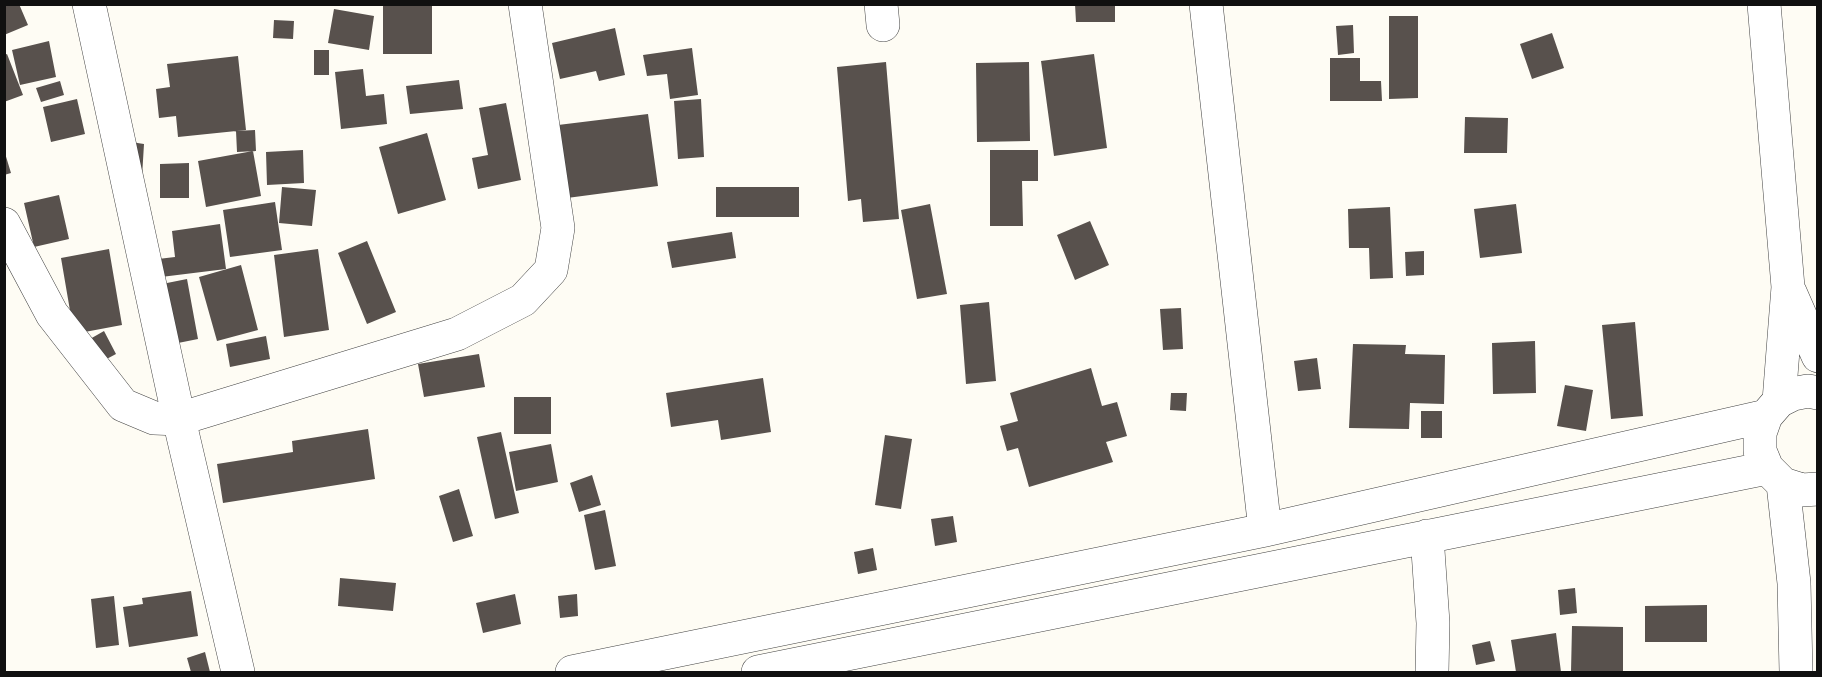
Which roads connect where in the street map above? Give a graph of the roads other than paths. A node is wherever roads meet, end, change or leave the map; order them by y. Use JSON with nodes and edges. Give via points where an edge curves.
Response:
{"nodes":[{"id":1,"x":89,"y":4,"type":"edge"},
{"id":2,"x":525,"y":4,"type":"edge"},
{"id":3,"x":1206,"y":4,"type":"edge"},
{"id":4,"x":1764,"y":4,"type":"edge"},
{"id":5,"x":4,"y":224,"type":"edge"},
{"id":6,"x":1788,"y":288,"type":"junction"},
{"id":7,"x":1818,"y":356,"type":"edge"},
{"id":8,"x":1818,"y":393,"type":"edge"},
{"id":9,"x":1772,"y":408,"type":"junction"},
{"id":10,"x":179,"y":419,"type":"junction"},
{"id":11,"x":1775,"y":476,"type":"junction"},
{"id":12,"x":1818,"y":489,"type":"edge"},
{"id":13,"x":1265,"y":530,"type":"junction"},
{"id":14,"x":1427,"y":536,"type":"junction"},
{"id":15,"x":238,"y":672,"type":"edge"},
{"id":16,"x":572,"y":672,"type":"edge"},
{"id":17,"x":758,"y":672,"type":"edge"},
{"id":18,"x":1432,"y":672,"type":"edge"},
{"id":19,"x":1796,"y":672,"type":"edge"}],
"edges":[{"from":1,"to":10,"type":"street"},
{"from":2,"to":10,"type":"street","via":[[558,228],[551,270],[523,300],[457,334]]},
{"from":3,"to":13,"type":"street"},
{"from":4,"to":6,"type":"street"},
{"from":5,"to":10,"type":"street","via":[[52,314],[123,405],[154,418]]},
{"from":6,"to":7,"type":"street"},
{"from":6,"to":9,"type":"street"},
{"from":8,"to":9,"type":"street","via":[[1793,394]]},
{"from":9,"to":11,"type":"street","via":[[1760,433],[1760,451]]},
{"from":9,"to":13,"type":"street"},
{"from":10,"to":15,"type":"street"},
{"from":11,"to":12,"type":"street","via":[[1802,490]]},
{"from":11,"to":14,"type":"street"},
{"from":11,"to":19,"type":"street","via":[[1794,583]]},
{"from":13,"to":16,"type":"street"},
{"from":14,"to":17,"type":"street"},
{"from":14,"to":18,"type":"street"}]}
